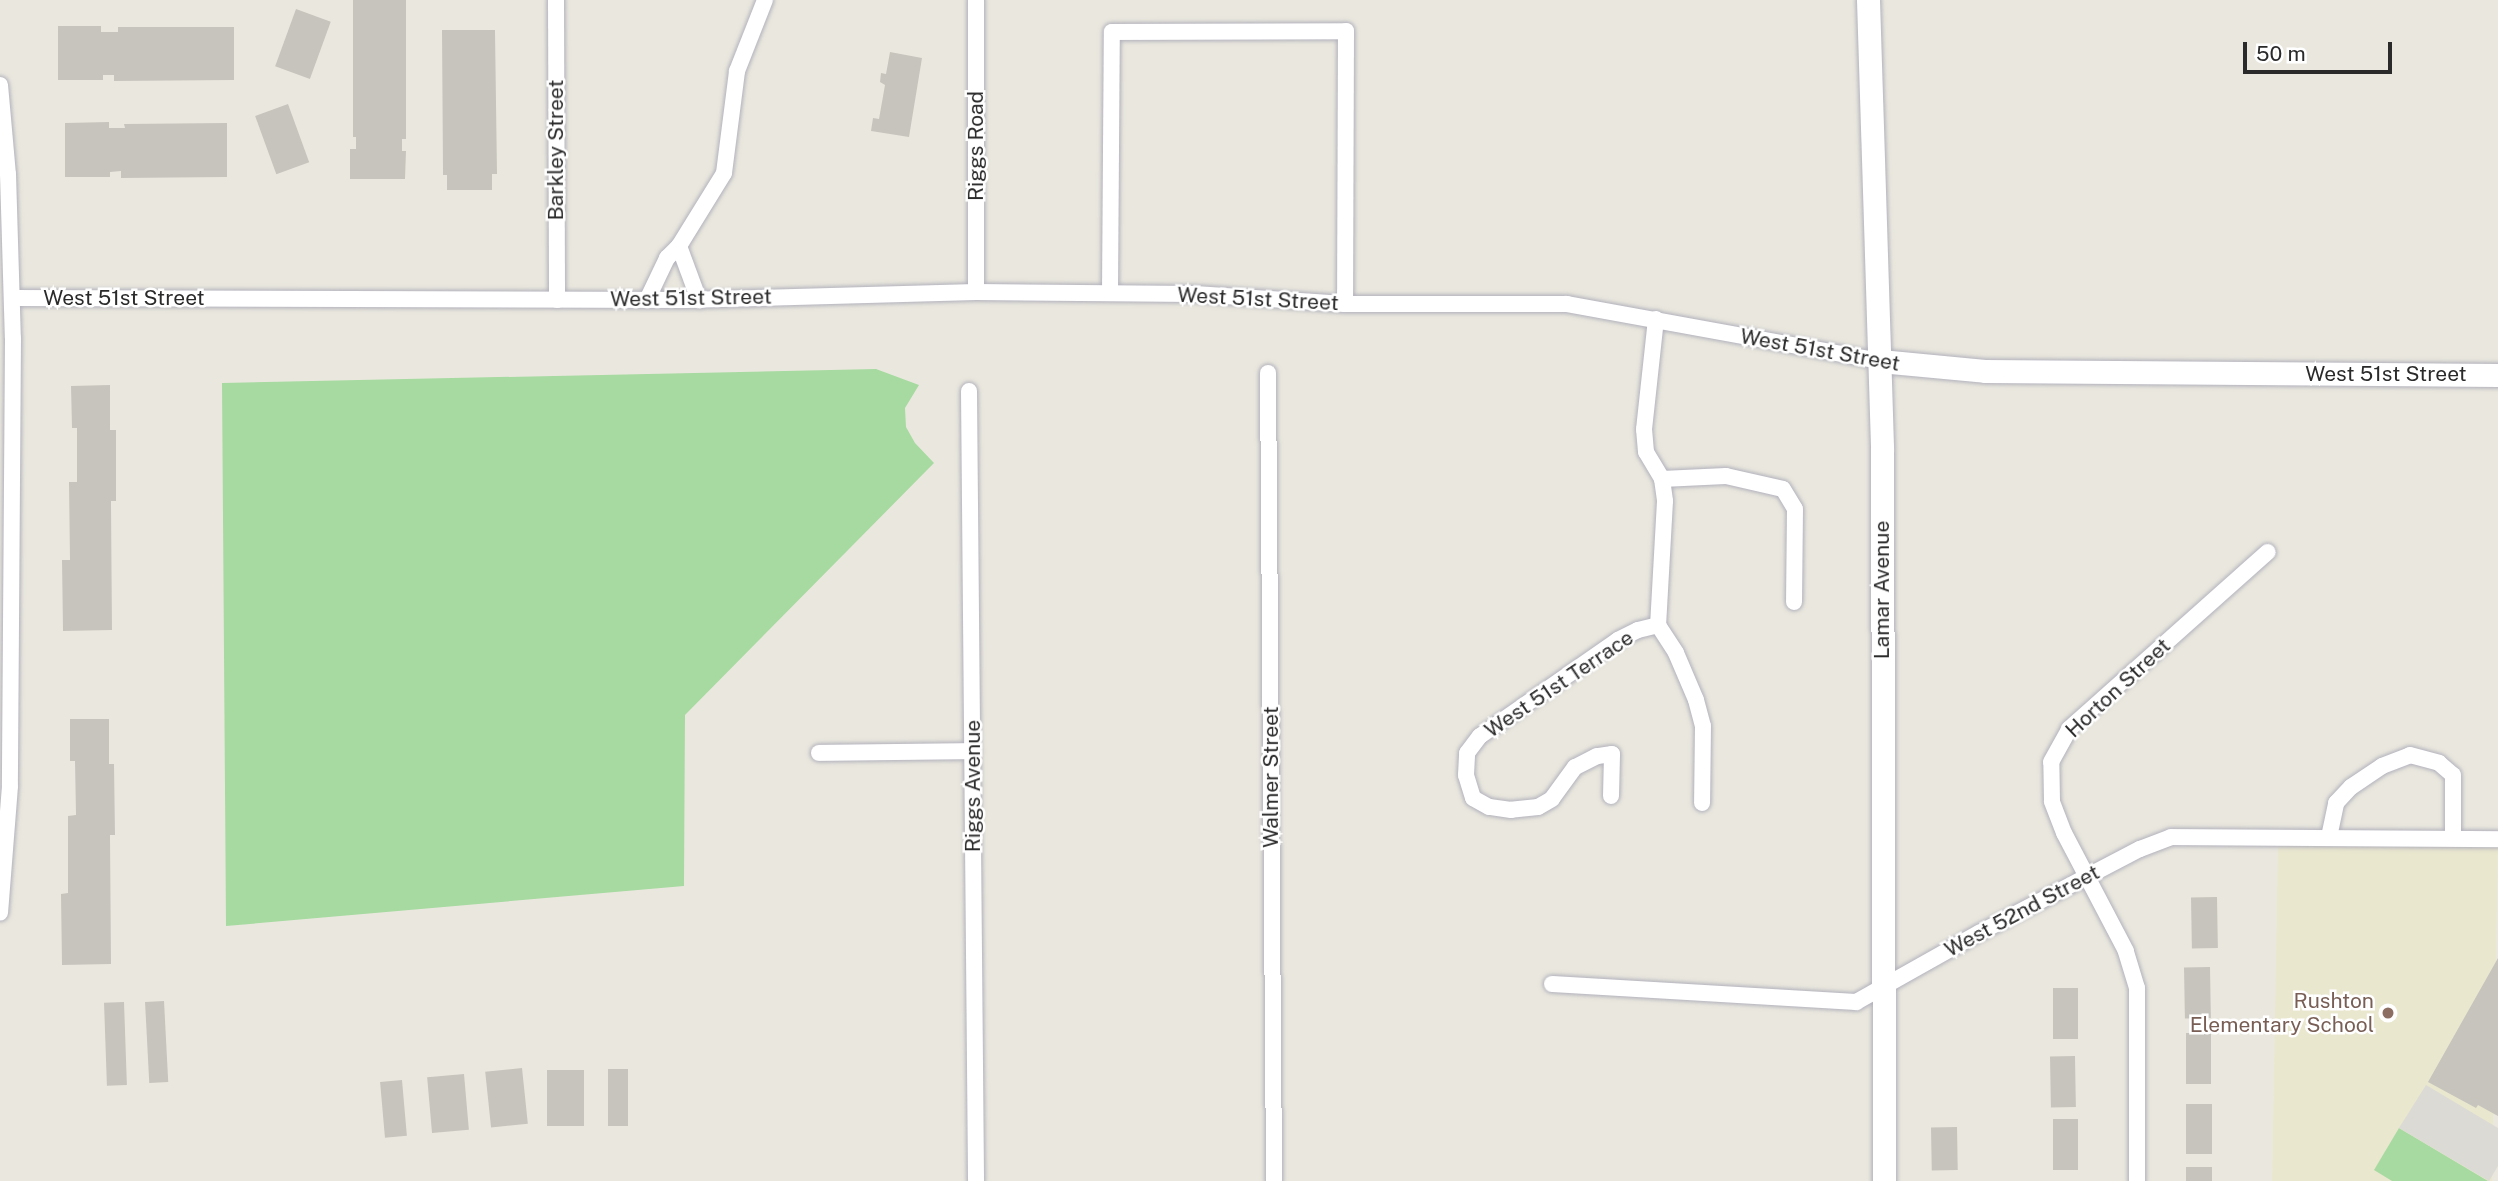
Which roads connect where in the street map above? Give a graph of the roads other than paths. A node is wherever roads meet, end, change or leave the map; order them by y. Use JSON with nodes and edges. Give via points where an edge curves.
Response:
{"nodes":[{"id":1,"x":556,"y":0,"type":"edge"},
{"id":2,"x":765,"y":0,"type":"edge"},
{"id":3,"x":976,"y":0,"type":"edge"},
{"id":4,"x":1868,"y":0,"type":"edge"},
{"id":5,"x":0,"y":85,"type":"edge"},
{"id":6,"x":678,"y":246,"type":"junction"},
{"id":7,"x":976,"y":292,"type":"junction"},
{"id":8,"x":1110,"y":293,"type":"junction"},
{"id":9,"x":12,"y":298,"type":"junction"},
{"id":10,"x":557,"y":300,"type":"junction"},
{"id":11,"x":647,"y":300,"type":"junction"},
{"id":12,"x":699,"y":300,"type":"junction"},
{"id":13,"x":1345,"y":304,"type":"junction"},
{"id":14,"x":1656,"y":319,"type":"junction"},
{"id":15,"x":6,"y":338,"type":"edge"},
{"id":16,"x":1880,"y":361,"type":"junction"},
{"id":17,"x":1268,"y":373,"type":"dead end"},
{"id":18,"x":2498,"y":375,"type":"edge"},
{"id":19,"x":969,"y":391,"type":"dead end"},
{"id":20,"x":6,"y":402,"type":"edge"},
{"id":21,"x":1662,"y":479,"type":"junction"},
{"id":22,"x":2268,"y":552,"type":"dead end"},
{"id":23,"x":1794,"y":602,"type":"dead end"},
{"id":24,"x":1658,"y":625,"type":"junction"},
{"id":25,"x":973,"y":751,"type":"junction"},
{"id":26,"x":819,"y":753,"type":"dead end"},
{"id":27,"x":1611,"y":796,"type":"dead end"},
{"id":28,"x":1702,"y":803,"type":"dead end"},
{"id":29,"x":2329,"y":837,"type":"junction"},
{"id":30,"x":2453,"y":838,"type":"junction"},
{"id":31,"x":2498,"y":839,"type":"edge"},
{"id":32,"x":2089,"y":876,"type":"junction"},
{"id":33,"x":0,"y":913,"type":"edge"},
{"id":34,"x":1552,"y":984,"type":"dead end"},
{"id":35,"x":1883,"y":986,"type":"junction"},
{"id":36,"x":976,"y":1181,"type":"edge"},
{"id":37,"x":1274,"y":1181,"type":"edge"},
{"id":38,"x":1884,"y":1181,"type":"edge"},
{"id":39,"x":2137,"y":1181,"type":"edge"}],
"edges":[{"from":1,"to":10,"type":"street","name":"Barkley Street"},
{"from":2,"to":6,"type":"street","via":[[737,71],[724,173]]},
{"from":3,"to":7,"type":"street","name":"Riggs Road"},
{"from":4,"to":16,"type":"street","name":"Lamar Avenue"},
{"from":5,"to":9,"type":"street"},
{"from":6,"to":11,"type":"street","via":[[667,258]]},
{"from":6,"to":12,"type":"street"},
{"from":7,"to":8,"type":"street","name":"West 51st Street"},
{"from":7,"to":12,"type":"street","name":"West 51st Street"},
{"from":8,"to":13,"type":"street","name":"West 51st Street"},
{"from":8,"to":13,"type":"street","via":[[1112,32],[1346,31]]},
{"from":9,"to":10,"type":"street","name":"West 51st Street"},
{"from":9,"to":15,"type":"street"},
{"from":10,"to":11,"type":"street","name":"West 51st Street"},
{"from":11,"to":12,"type":"street","name":"West 51st Street"},
{"from":13,"to":14,"type":"street","name":"West 51st Street","via":[[1567,304]]},
{"from":14,"to":16,"type":"street","name":"West 51st Street"},
{"from":14,"to":21,"type":"street","via":[[1644,429],[1646,452]]},
{"from":15,"to":20,"type":"street"},
{"from":16,"to":18,"type":"street","name":"West 51st Street","via":[[1985,371]]},
{"from":16,"to":35,"type":"street","name":"Lamar Avenue"},
{"from":17,"to":37,"type":"street","name":"Walmer Street"},
{"from":19,"to":25,"type":"street","name":"Riggs Avenue"},
{"from":20,"to":33,"type":"street","via":[[10,786]]},
{"from":21,"to":23,"type":"street","via":[[1726,476],[1783,489],[1795,509]]},
{"from":21,"to":24,"type":"street","via":[[1665,501]]},
{"from":22,"to":32,"type":"street","name":"Horton Street","via":[[2069,729],[2060,743],[2051,762],[2052,801]]},
{"from":24,"to":27,"type":"street","name":"West 51st Terrace","via":[[1618,640],[1480,736],[1467,753],[1466,775],[1473,798],[1489,807],[1538,807],[1552,799],[1575,767],[1612,754]]},
{"from":24,"to":28,"type":"street","via":[[1676,653],[1703,726]]},
{"from":25,"to":26,"type":"street"},
{"from":25,"to":36,"type":"street","name":"Riggs Avenue"},
{"from":29,"to":30,"type":"street","name":"West 52nd Street"},
{"from":29,"to":30,"type":"street","via":[[2336,803],[2351,787],[2382,766],[2410,755],[2439,763],[2453,775]]},
{"from":29,"to":32,"type":"street","name":"West 52nd Street","via":[[2171,837]]},
{"from":30,"to":31,"type":"street","name":"West 52nd Street"},
{"from":32,"to":35,"type":"street","name":"West 52nd Street"},
{"from":32,"to":39,"type":"street","name":"Horton Street","via":[[2126,951],[2137,988]]},
{"from":34,"to":35,"type":"street","name":"West 52nd Street","via":[[1850,1003]]},
{"from":35,"to":38,"type":"street","name":"Lamar Avenue"}]}
